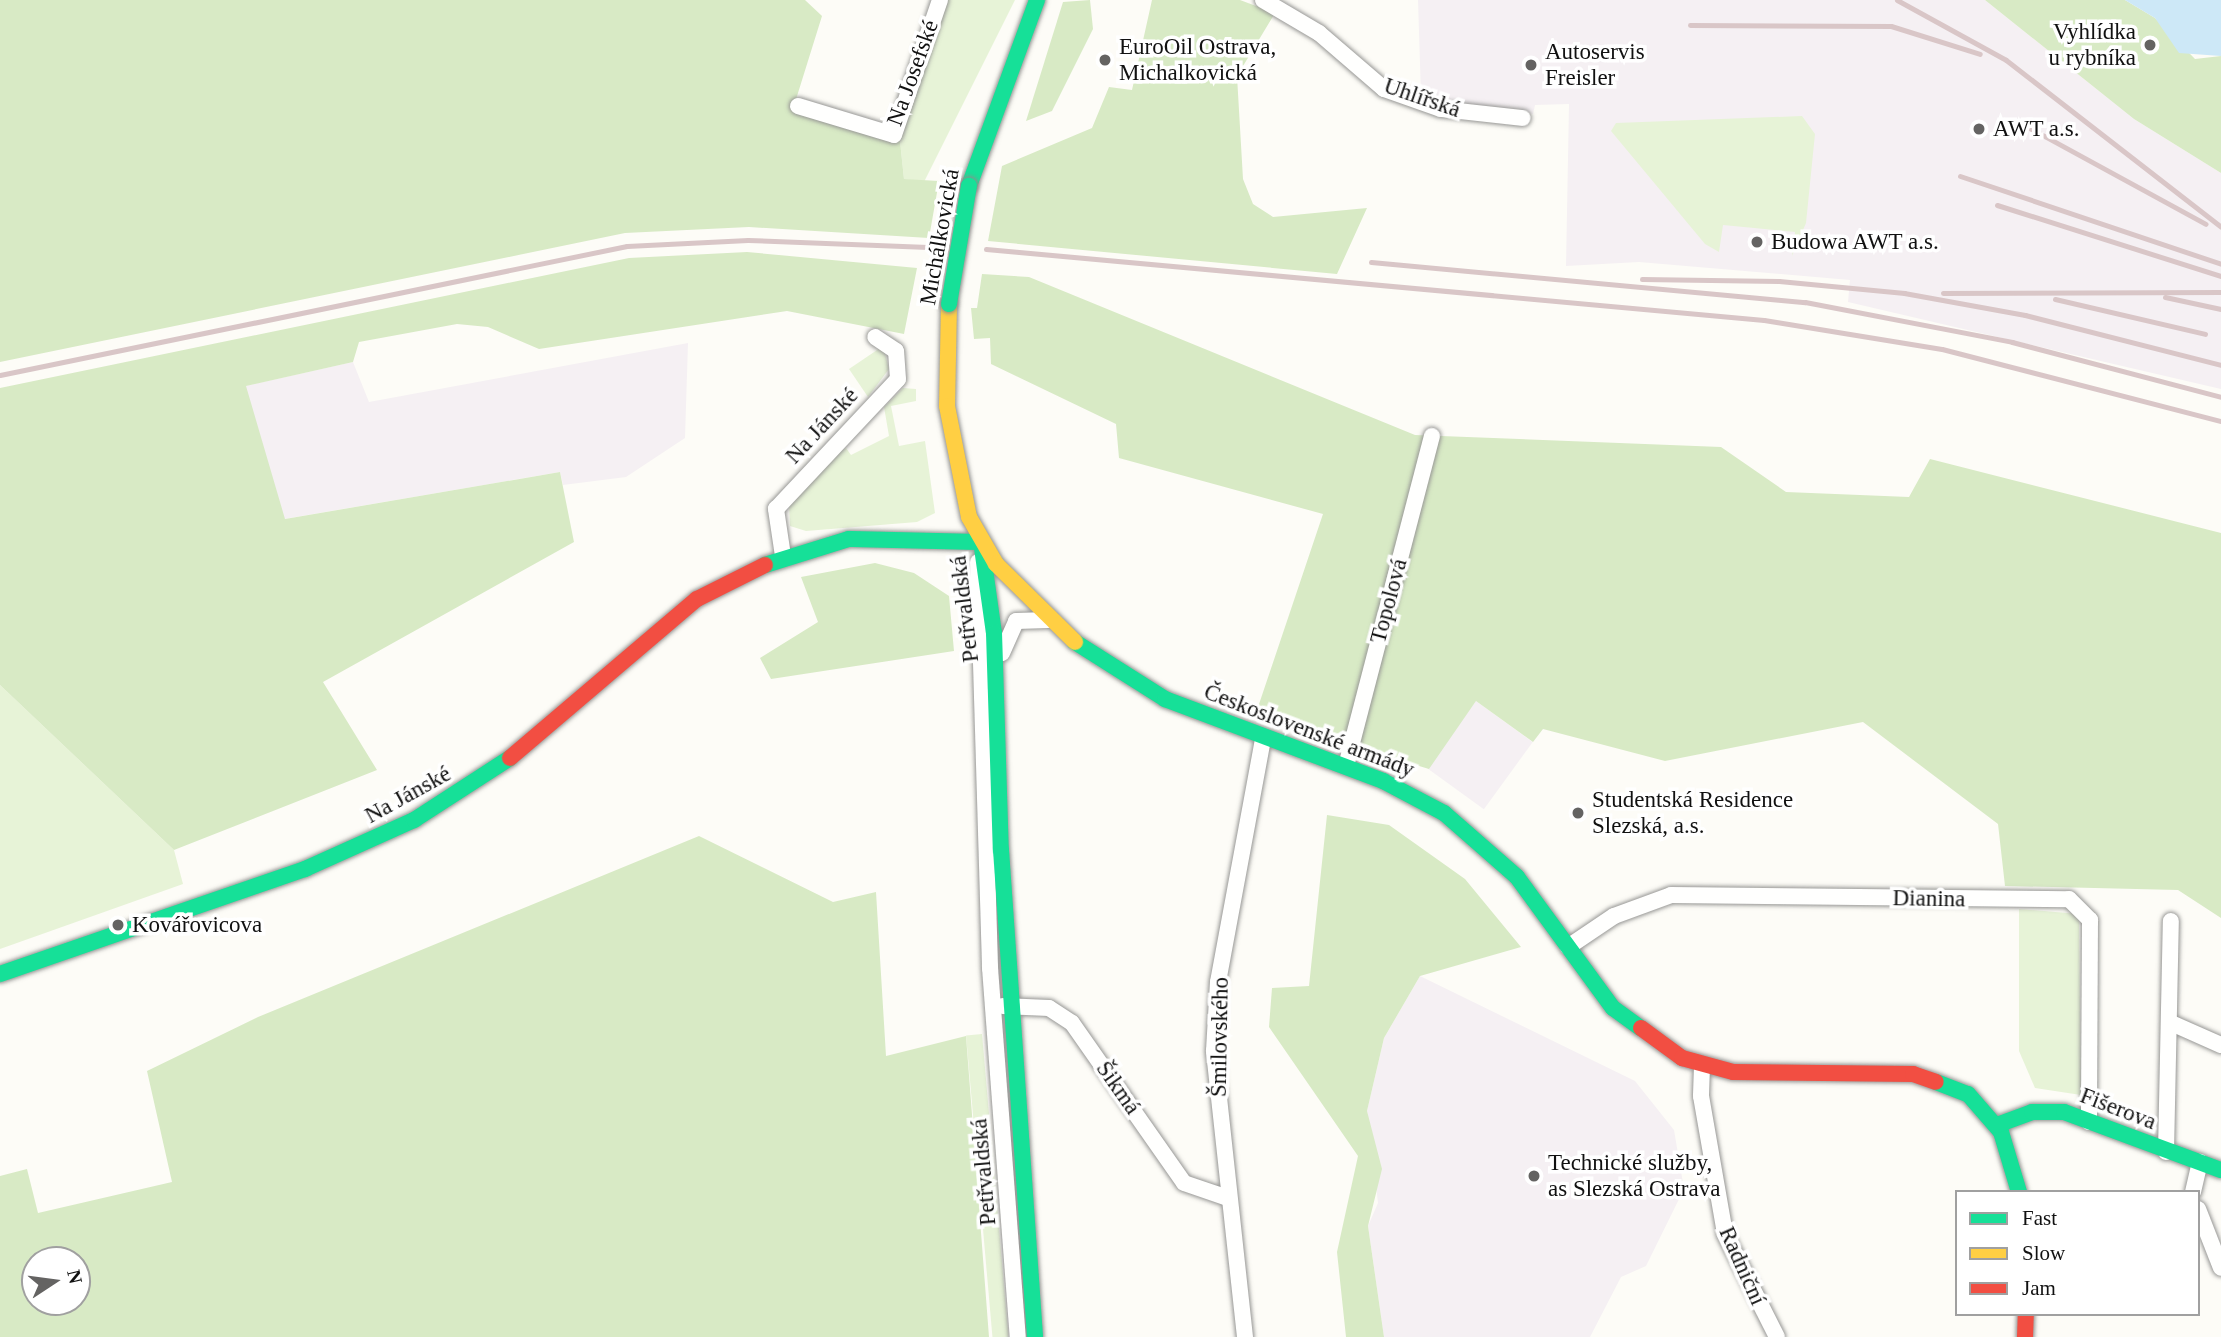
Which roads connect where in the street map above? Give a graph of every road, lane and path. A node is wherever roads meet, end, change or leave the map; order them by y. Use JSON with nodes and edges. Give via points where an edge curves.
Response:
{"nodes":[{"id":1,"x":940,"y":0,"type":"edge"},
{"id":2,"x":1037,"y":0,"type":"edge"},
{"id":3,"x":1263,"y":0,"type":"edge"},
{"id":4,"x":798,"y":106,"type":"dead end"},
{"id":5,"x":1523,"y":118,"type":"dead end"},
{"id":6,"x":875,"y":337,"type":"dead end"},
{"id":7,"x":1432,"y":436,"type":"dead end"},
{"id":8,"x":963,"y":490,"type":"joint"},
{"id":9,"x":981,"y":542,"type":"junction"},
{"id":10,"x":783,"y":556,"type":"junction"},
{"id":11,"x":1048,"y":620,"type":"junction"},
{"id":12,"x":996,"y":686,"type":"junction"},
{"id":13,"x":1263,"y":739,"type":"junction"},
{"id":14,"x":1346,"y":766,"type":"junction"},
{"id":15,"x":2171,"y":921,"type":"dead end"},
{"id":16,"x":1569,"y":947,"type":"junction"},
{"id":17,"x":0,"y":974,"type":"edge"},
{"id":18,"x":1011,"y":1005,"type":"junction"},
{"id":19,"x":993,"y":1006,"type":"junction"},
{"id":20,"x":2168,"y":1022,"type":"junction"},
{"id":21,"x":2221,"y":1045,"type":"edge"},
{"id":22,"x":1702,"y":1066,"type":"junction"},
{"id":23,"x":2089,"y":1122,"type":"junction"},
{"id":24,"x":1997,"y":1125,"type":"junction"},
{"id":25,"x":2166,"y":1152,"type":"junction"},
{"id":26,"x":2200,"y":1162,"type":"junction"},
{"id":27,"x":2221,"y":1170,"type":"edge"},
{"id":28,"x":2018,"y":1190,"type":"edge"},
{"id":29,"x":2193,"y":1190,"type":"edge"},
{"id":30,"x":1228,"y":1198,"type":"junction"},
{"id":31,"x":2200,"y":1214,"type":"edge"},
{"id":32,"x":2221,"y":1268,"type":"edge"},
{"id":33,"x":2026,"y":1316,"type":"edge"},
{"id":34,"x":1018,"y":1337,"type":"edge"},
{"id":35,"x":1035,"y":1337,"type":"edge"},
{"id":36,"x":1245,"y":1337,"type":"edge"},
{"id":37,"x":1777,"y":1337,"type":"edge"},
{"id":38,"x":2025,"y":1337,"type":"edge"}],
"edges":[{"from":1,"to":4,"type":"street","name":"Na Josefské","via":[[894,135]]},
{"from":2,"to":8,"type":"street","name":"Michálkovická","bridge":true,"via":[[969,186],[949,304],[947,407]]},
{"from":3,"to":5,"type":"street","name":"Uhlířská","via":[[1319,33],[1384,89],[1441,109]]},
{"from":6,"to":10,"type":"street","name":"Na Jánské","via":[[896,351],[898,379],[776,509]]},
{"from":7,"to":14,"type":"street","name":"Topolová"},
{"from":8,"to":9,"type":"street","name":"Československé armády"},
{"from":9,"to":10,"type":"street","name":"Na Jánské","via":[[867,537]]},
{"from":9,"to":11,"type":"street","name":"Československé armády"},
{"from":9,"to":12,"type":"street","name":"Petřvaldská"},
{"from":9,"to":19,"type":"street","name":"Petřvaldská","via":[[974,591]]},
{"from":10,"to":17,"type":"street","name":"Na Jánské","via":[[712,588],[552,727],[414,820],[305,869]]},
{"from":11,"to":12,"type":"street","via":[[1023,618],[1009,627]]},
{"from":11,"to":13,"type":"street","name":"Československé armády","via":[[1147,690]]},
{"from":12,"to":18,"type":"street","name":"Petřvaldská"},
{"from":13,"to":14,"type":"street","name":"Československé armády"},
{"from":13,"to":30,"type":"street","name":"Šmilovského","via":[[1218,982],[1214,1051]]},
{"from":14,"to":16,"type":"street","name":"Československé armády","via":[[1418,797],[1475,836],[1517,877]]},
{"from":15,"to":20,"type":"street"},
{"from":16,"to":22,"type":"street","name":"Československé armády","via":[[1624,1019]]},
{"from":16,"to":23,"type":"street","name":"Dianina","via":[[1614,916],[1671,895],[2070,899],[2091,920]]},
{"from":18,"to":19,"type":"street","name":"Šikmá"},
{"from":18,"to":30,"type":"street","name":"Šikmá","via":[[1049,1008],[1072,1023],[1184,1183]]},
{"from":18,"to":35,"type":"street","name":"Petřvaldská"},
{"from":19,"to":34,"type":"street","name":"Petřvaldská"},
{"from":20,"to":21,"type":"street"},
{"from":20,"to":25,"type":"street"},
{"from":22,"to":24,"type":"street","name":"Československé armády","via":[[1924,1076],[1968,1094]]},
{"from":22,"to":37,"type":"street","name":"Radniční","via":[[1720,1216],[1738,1268]]},
{"from":23,"to":24,"type":"street","name":"Fišerova","via":[[2049,1110]]},
{"from":23,"to":25,"type":"street","name":"Fišerova"},
{"from":24,"to":28,"type":"street","name":"Československé armády"},
{"from":25,"to":26,"type":"street","name":"Fišerova"},
{"from":26,"to":27,"type":"street","name":"Fišerova"},
{"from":26,"to":29,"type":"street"},
{"from":30,"to":36,"type":"street","name":"Šmilovského"},
{"from":31,"to":32,"type":"street"},
{"from":33,"to":38,"type":"street"}]}
